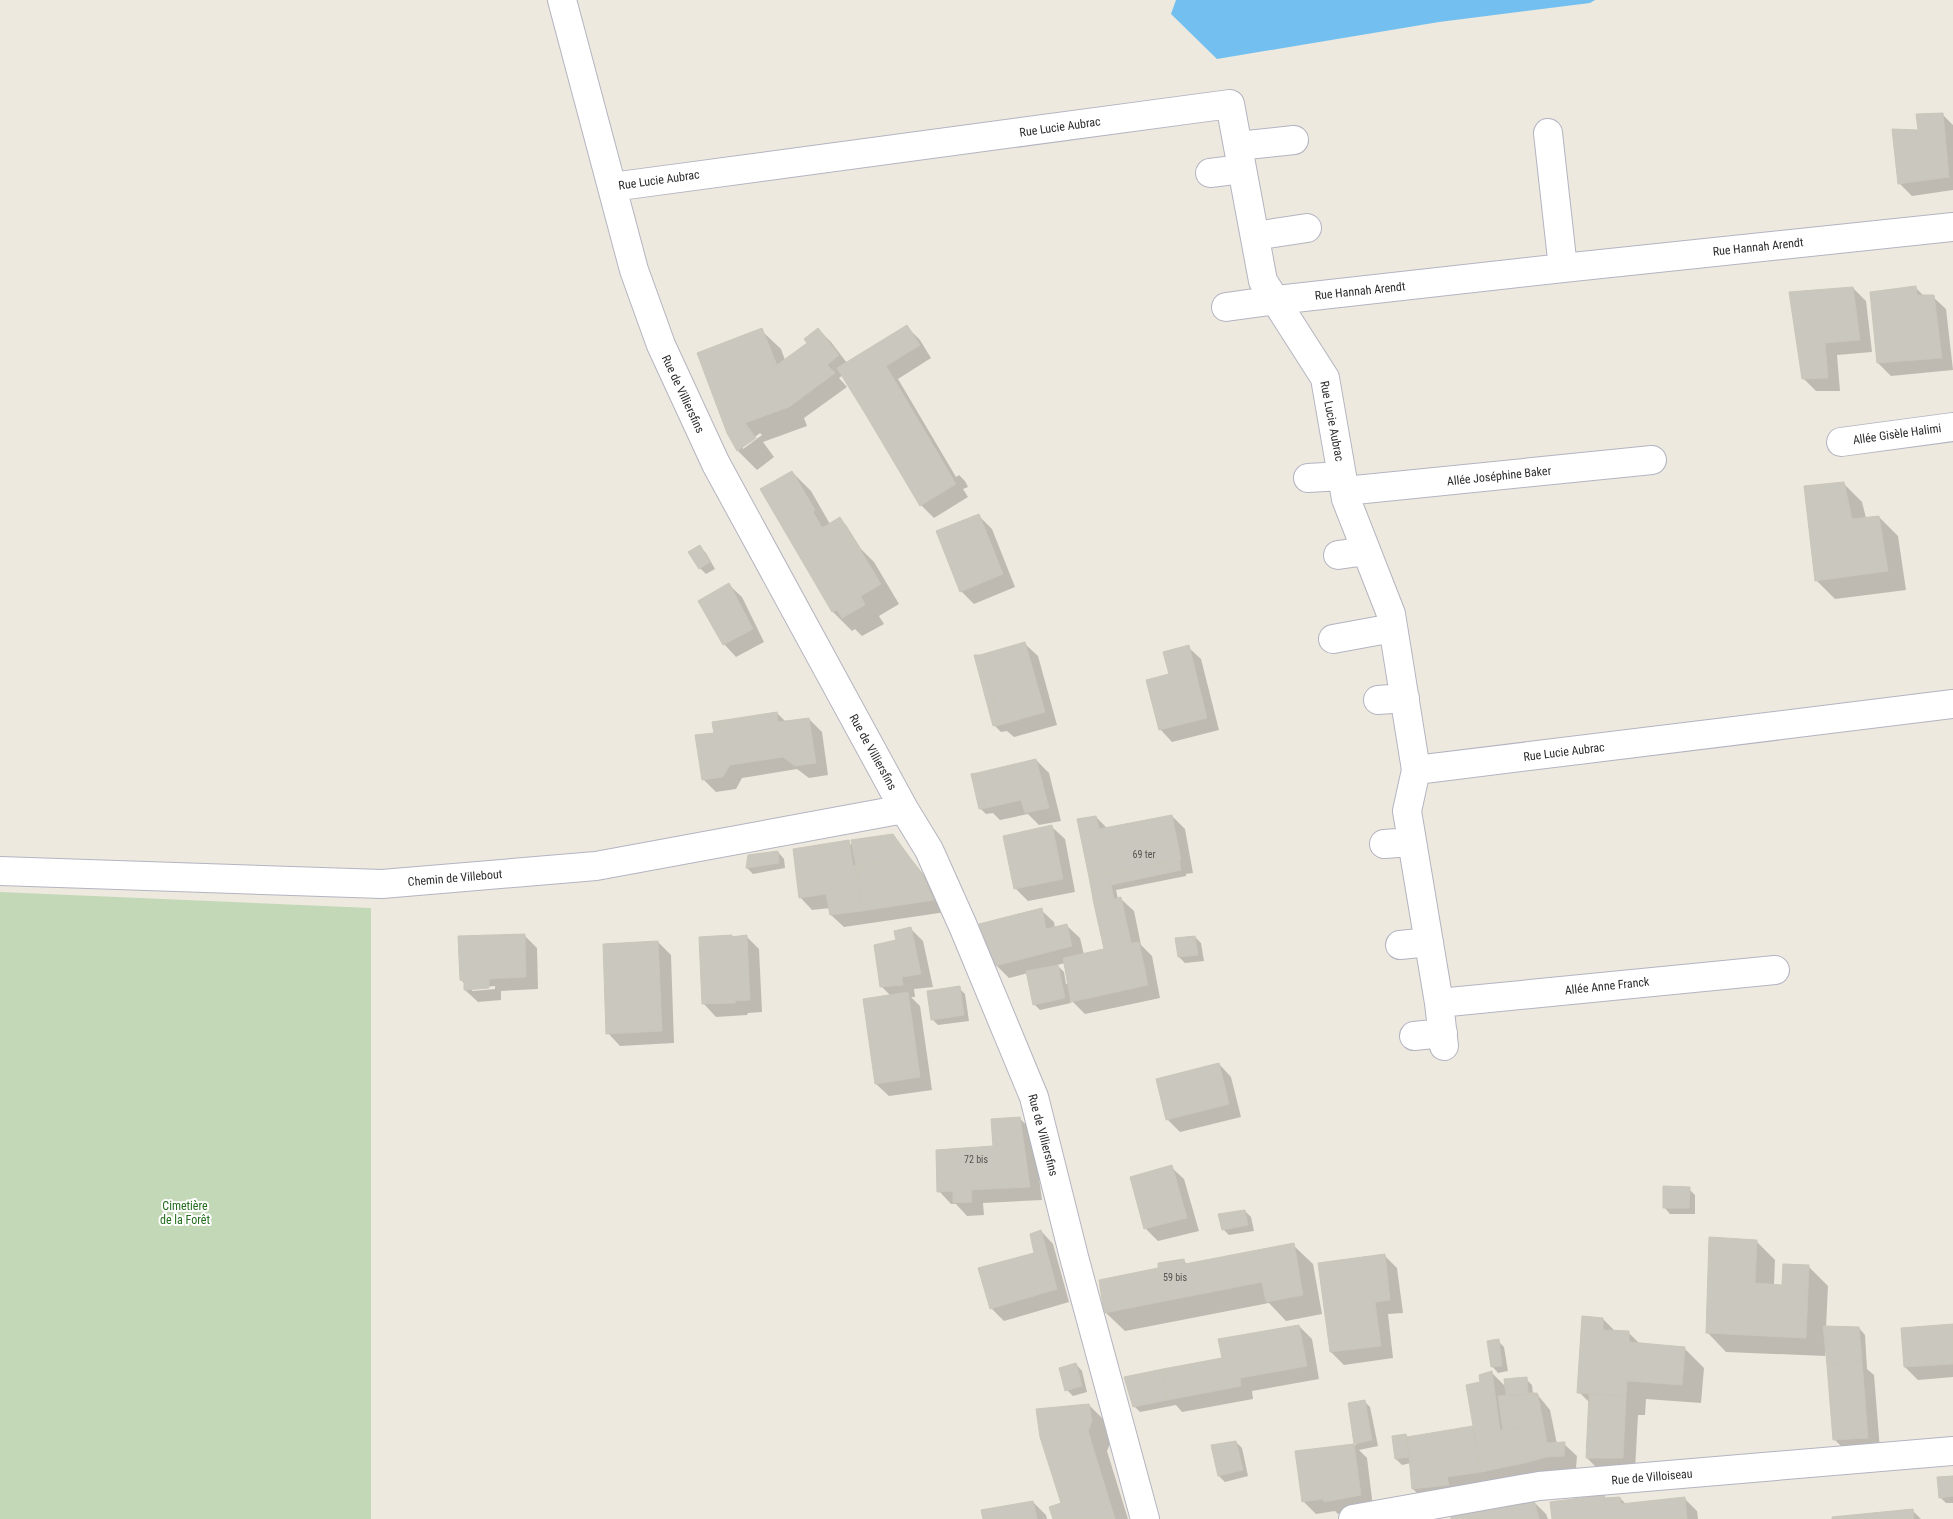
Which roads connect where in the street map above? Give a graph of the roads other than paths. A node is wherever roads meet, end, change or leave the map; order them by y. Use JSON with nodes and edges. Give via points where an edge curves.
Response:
{"nodes":[{"id":1,"x":562,"y":0,"type":"edge"},
{"id":2,"x":1548,"y":133,"type":"dead end"},
{"id":3,"x":1294,"y":140,"type":"dead end"},
{"id":4,"x":1240,"y":157,"type":"junction"},
{"id":5,"x":1210,"y":173,"type":"dead end"},
{"id":6,"x":612,"y":187,"type":"junction"},
{"id":7,"x":1953,"y":227,"type":"edge"},
{"id":8,"x":1307,"y":228,"type":"dead end"},
{"id":9,"x":1255,"y":236,"type":"junction"},
{"id":10,"x":1563,"y":268,"type":"junction"},
{"id":11,"x":1277,"y":300,"type":"junction"},
{"id":12,"x":1226,"y":307,"type":"dead end"},
{"id":13,"x":1953,"y":426,"type":"edge"},
{"id":14,"x":1841,"y":442,"type":"dead end"},
{"id":15,"x":1652,"y":460,"type":"dead end"},
{"id":16,"x":1308,"y":478,"type":"dead end"},
{"id":17,"x":1344,"y":483,"type":"junction"},
{"id":18,"x":1366,"y":550,"type":"junction"},
{"id":19,"x":1338,"y":555,"type":"dead end"},
{"id":20,"x":1393,"y":628,"type":"junction"},
{"id":21,"x":1333,"y":639,"type":"dead end"},
{"id":22,"x":1405,"y":698,"type":"junction"},
{"id":23,"x":1378,"y":700,"type":"dead end"},
{"id":24,"x":1953,"y":704,"type":"edge"},
{"id":25,"x":1416,"y":770,"type":"junction"},
{"id":26,"x":904,"y":809,"type":"junction"},
{"id":27,"x":1412,"y":842,"type":"junction"},
{"id":28,"x":1384,"y":844,"type":"dead end"},
{"id":29,"x":0,"y":870,"type":"edge"},
{"id":30,"x":1429,"y":942,"type":"junction"},
{"id":31,"x":1400,"y":945,"type":"dead end"},
{"id":32,"x":1775,"y":970,"type":"dead end"},
{"id":33,"x":1439,"y":1003,"type":"junction"},
{"id":34,"x":1414,"y":1036,"type":"dead end"},
{"id":35,"x":1953,"y":1452,"type":"edge"},
{"id":36,"x":1145,"y":1519,"type":"edge"},
{"id":37,"x":1354,"y":1519,"type":"edge"}],
"edges":[{"from":1,"to":6,"type":"street","name":"Rue de Villiersfins"},
{"from":2,"to":10,"type":"street"},
{"from":3,"to":4,"type":"street"},
{"from":4,"to":5,"type":"street"},
{"from":4,"to":6,"type":"street","name":"Rue Lucie Aubrac","via":[[1230,104],[1049,139]]},
{"from":4,"to":9,"type":"street","name":"Rue Lucie Aubrac"},
{"from":6,"to":26,"type":"street","name":"Rue de Villiersfins","via":[[634,270],[661,346],[716,464]]},
{"from":7,"to":10,"type":"street","name":"Rue Hannah Arendt"},
{"from":8,"to":9,"type":"street"},
{"from":9,"to":11,"type":"street","name":"Rue Lucie Aubrac","via":[[1263,281]]},
{"from":10,"to":11,"type":"street","name":"Rue Hannah Arendt"},
{"from":11,"to":12,"type":"street","name":"Rue Hannah Arendt"},
{"from":11,"to":17,"type":"street","name":"Rue Lucie Aubrac","via":[[1325,378]]},
{"from":13,"to":14,"type":"street","name":"Allée Gisèle Halimi"},
{"from":15,"to":17,"type":"street","name":"Allée Joséphine Baker"},
{"from":16,"to":17,"type":"street","name":"Allée Joséphine Baker"},
{"from":17,"to":18,"type":"street","name":"Rue Lucie Aubrac","via":[[1346,499]]},
{"from":18,"to":19,"type":"street"},
{"from":18,"to":20,"type":"street","name":"Rue Lucie Aubrac","via":[[1391,614]]},
{"from":20,"to":21,"type":"street"},
{"from":20,"to":22,"type":"street","name":"Rue Lucie Aubrac"},
{"from":22,"to":23,"type":"street"},
{"from":22,"to":25,"type":"street","name":"Rue Lucie Aubrac"},
{"from":24,"to":25,"type":"street","name":"Rue Lucie Aubrac"},
{"from":25,"to":27,"type":"street","via":[[1407,811]]},
{"from":26,"to":29,"type":"street","name":"Chemin de Villebout","via":[[596,866],[382,884]]},
{"from":26,"to":36,"type":"street","name":"Rue de Villiersfins","via":[[933,858],[1034,1097]]},
{"from":27,"to":28,"type":"street"},
{"from":27,"to":30,"type":"street"},
{"from":30,"to":31,"type":"street"},
{"from":30,"to":33,"type":"street"},
{"from":32,"to":33,"type":"street","name":"Allée Anne Franck"},
{"from":33,"to":34,"type":"street","via":[[1443,1039]]},
{"from":35,"to":37,"type":"street","name":"Rue de Villoiseau","via":[[1539,1486]]}]}
